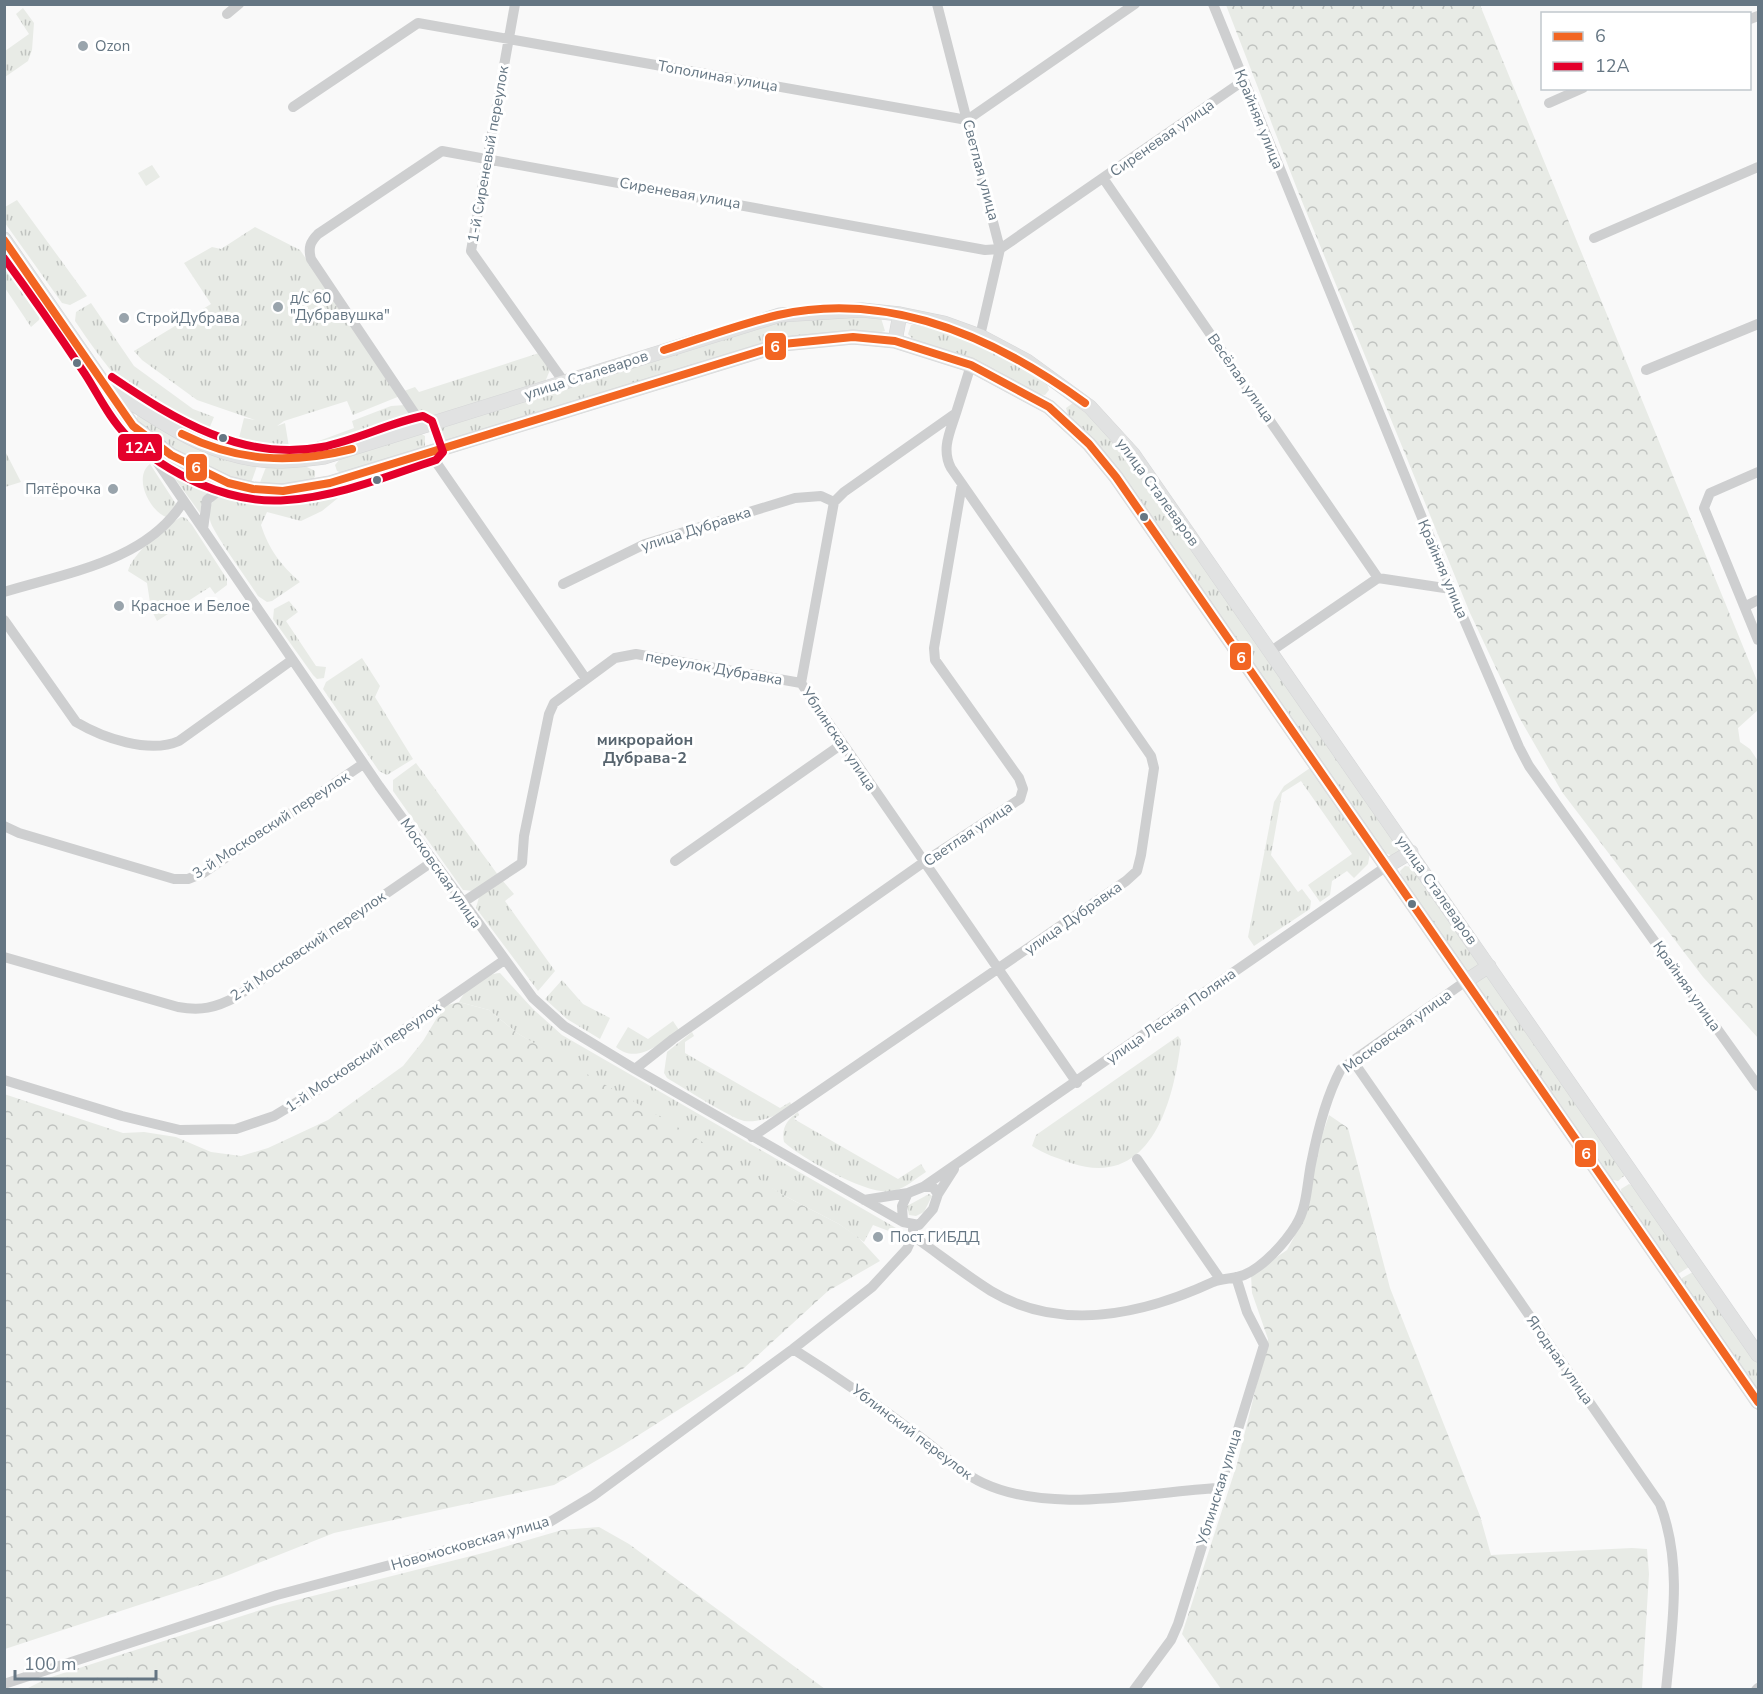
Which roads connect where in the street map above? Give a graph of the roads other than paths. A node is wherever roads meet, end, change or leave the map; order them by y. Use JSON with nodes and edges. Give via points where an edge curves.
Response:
{"nodes":[{"id":1,"x":239,"y":4,"type":"edge"},
{"id":2,"x":515,"y":4,"type":"edge"},
{"id":3,"x":937,"y":4,"type":"edge"},
{"id":4,"x":1135,"y":4,"type":"edge"},
{"id":5,"x":1213,"y":4,"type":"edge"},
{"id":6,"x":227,"y":14,"type":"dead end"},
{"id":7,"x":509,"y":37,"type":"junction"},
{"id":8,"x":1243,"y":81,"type":"junction"},
{"id":9,"x":1578,"y":90,"type":"edge"},
{"id":10,"x":1549,"y":103,"type":"dead end"},
{"id":11,"x":293,"y":107,"type":"dead end"},
{"id":12,"x":967,"y":120,"type":"junction"},
{"id":13,"x":488,"y":159,"type":"junction"},
{"id":14,"x":1758,"y":167,"type":"edge"},
{"id":15,"x":1103,"y":178,"type":"junction"},
{"id":16,"x":1594,"y":238,"type":"dead end"},
{"id":17,"x":4,"y":239,"type":"edge"},
{"id":18,"x":1000,"y":249,"type":"junction"},
{"id":19,"x":900,"y":314,"type":"junction"},
{"id":20,"x":1758,"y":324,"type":"edge"},
{"id":21,"x":980,"y":336,"type":"junction"},
{"id":22,"x":895,"y":341,"type":"junction"},
{"id":23,"x":971,"y":365,"type":"junction"},
{"id":24,"x":1646,"y":370,"type":"dead end"},
{"id":25,"x":564,"y":382,"type":"junction"},
{"id":26,"x":106,"y":386,"type":"junction"},
{"id":27,"x":1065,"y":387,"type":"junction"},
{"id":28,"x":1049,"y":407,"type":"junction"},
{"id":29,"x":956,"y":413,"type":"junction"},
{"id":30,"x":133,"y":426,"type":"junction"},
{"id":31,"x":423,"y":426,"type":"junction"},
{"id":32,"x":434,"y":450,"type":"junction"},
{"id":33,"x":324,"y":457,"type":"junction"},
{"id":34,"x":1758,"y":472,"type":"edge"},
{"id":35,"x":228,"y":483,"type":"junction"},
{"id":36,"x":330,"y":483,"type":"junction"},
{"id":37,"x":962,"y":484,"type":"junction"},
{"id":38,"x":183,"y":502,"type":"junction"},
{"id":39,"x":834,"y":502,"type":"junction"},
{"id":40,"x":203,"y":529,"type":"junction"},
{"id":41,"x":1378,"y":578,"type":"junction"},
{"id":42,"x":563,"y":584,"type":"dead end"},
{"id":43,"x":1451,"y":589,"type":"junction"},
{"id":44,"x":4,"y":592,"type":"edge"},
{"id":45,"x":1758,"y":600,"type":"edge"},
{"id":46,"x":1746,"y":606,"type":"junction"},
{"id":47,"x":4,"y":620,"type":"edge"},
{"id":48,"x":1758,"y":640,"type":"edge"},
{"id":49,"x":1271,"y":651,"type":"junction"},
{"id":50,"x":292,"y":660,"type":"junction"},
{"id":51,"x":586,"y":679,"type":"junction"},
{"id":52,"x":801,"y":683,"type":"junction"},
{"id":53,"x":842,"y":744,"type":"junction"},
{"id":54,"x":363,"y":764,"type":"junction"},
{"id":55,"x":4,"y":826,"type":"edge"},
{"id":56,"x":1411,"y":852,"type":"junction"},
{"id":57,"x":432,"y":861,"type":"junction"},
{"id":58,"x":675,"y":861,"type":"dead end"},
{"id":59,"x":924,"y":862,"type":"junction"},
{"id":60,"x":1387,"y":866,"type":"junction"},
{"id":61,"x":462,"y":903,"type":"junction"},
{"id":62,"x":4,"y":957,"type":"edge"},
{"id":63,"x":504,"y":961,"type":"junction"},
{"id":64,"x":1489,"y":966,"type":"junction"},
{"id":65,"x":999,"y":970,"type":"junction"},
{"id":66,"x":1466,"y":981,"type":"junction"},
{"id":67,"x":1353,"y":1060,"type":"junction"},
{"id":68,"x":635,"y":1069,"type":"junction"},
{"id":69,"x":4,"y":1080,"type":"edge"},
{"id":70,"x":1077,"y":1083,"type":"junction"},
{"id":71,"x":1758,"y":1086,"type":"edge"},
{"id":72,"x":752,"y":1137,"type":"junction"},
{"id":73,"x":1137,"y":1159,"type":"dead end"},
{"id":74,"x":955,"y":1166,"type":"junction"},
{"id":75,"x":923,"y":1187,"type":"junction"},
{"id":76,"x":908,"y":1193,"type":"junction"},
{"id":77,"x":938,"y":1194,"type":"junction"},
{"id":78,"x":863,"y":1200,"type":"junction"},
{"id":79,"x":910,"y":1228,"type":"junction"},
{"id":80,"x":1696,"y":1266,"type":"junction"},
{"id":81,"x":1236,"y":1276,"type":"junction"},
{"id":82,"x":1220,"y":1279,"type":"junction"},
{"id":83,"x":1674,"y":1281,"type":"junction"},
{"id":84,"x":793,"y":1349,"type":"junction"},
{"id":85,"x":1758,"y":1355,"type":"edge"},
{"id":86,"x":1758,"y":1402,"type":"edge"},
{"id":87,"x":1218,"y":1488,"type":"junction"},
{"id":88,"x":4,"y":1684,"type":"edge"},
{"id":89,"x":1134,"y":1689,"type":"edge"},
{"id":90,"x":1666,"y":1689,"type":"edge"}],
"edges":[{"from":1,"to":6,"type":"street"},
{"from":2,"to":7,"type":"street","name":"1-й Сиреневый переулок"},
{"from":3,"to":12,"type":"street","name":"Светлая улица"},
{"from":4,"to":12,"type":"street"},
{"from":5,"to":8,"type":"street","name":"Крайняя улица"},
{"from":7,"to":11,"type":"street","name":"Тополиная улица","via":[[418,23]]},
{"from":7,"to":12,"type":"street","name":"Тополиная улица"},
{"from":7,"to":13,"type":"street","name":"1-й Сиреневый переулок"},
{"from":8,"to":15,"type":"street","name":"Сиреневая улица"},
{"from":8,"to":43,"type":"street","name":"Крайняя улица"},
{"from":9,"to":10,"type":"street"},
{"from":12,"to":18,"type":"street","name":"Светлая улица"},
{"from":13,"to":18,"type":"street","name":"Сиреневая улица","via":[[985,250]]},
{"from":13,"to":25,"type":"street","name":"1-й Сиреневый переулок","via":[[471,251]]},
{"from":13,"to":31,"type":"street","name":"Сиреневая улица","via":[[442,151],[311,242],[311,259]]},
{"from":14,"to":16,"type":"street"},
{"from":15,"to":18,"type":"street","name":"Сиреневая улица"},
{"from":15,"to":41,"type":"street","name":"Весёлая улица"},
{"from":17,"to":26,"type":"main road","name":"улица Сталеваров"},
{"from":18,"to":21,"type":"street","name":"Светлая улица"},
{"from":19,"to":21,"type":"main road","name":"улица Сталеваров"},
{"from":19,"to":22,"type":"main road"},
{"from":19,"to":25,"type":"main road","name":"улица Сталеваров","via":[[862,310],[780,315]]},
{"from":20,"to":24,"type":"street"},
{"from":21,"to":27,"type":"main road","name":"улица Сталеваров"},
{"from":22,"to":23,"type":"main road","name":"улица Сталеваров"},
{"from":22,"to":32,"type":"main road","name":"улица Сталеваров","via":[[853,337],[783,344]]},
{"from":23,"to":28,"type":"main road","name":"улица Сталеваров"},
{"from":23,"to":29,"type":"street"},
{"from":25,"to":31,"type":"main road","name":"улица Сталеваров"},
{"from":26,"to":30,"type":"main road","name":"улица Сталеваров"},
{"from":26,"to":33,"type":"main road","name":"улица Сталеваров","via":[[189,438],[236,456],[278,461]]},
{"from":27,"to":28,"type":"main road"},
{"from":27,"to":49,"type":"main road","name":"улица Сталеваров","via":[[1090,407],[1133,454]]},
{"from":28,"to":60,"type":"main road","name":"улица Сталеваров","via":[[1089,444],[1116,477]]},
{"from":29,"to":37,"type":"street","name":"улица Дубравка","via":[[946,458]]},
{"from":29,"to":39,"type":"street"},
{"from":30,"to":35,"type":"main road","name":"улица Сталеваров","via":[[171,455]]},
{"from":30,"to":38,"type":"street","name":"Московская улица"},
{"from":31,"to":32,"type":"main road"},
{"from":31,"to":33,"type":"main road","name":"улица Сталеваров"},
{"from":32,"to":36,"type":"main road","name":"улица Сталеваров"},
{"from":32,"to":51,"type":"street","via":[[438,465]]},
{"from":33,"to":36,"type":"main road"},
{"from":34,"to":46,"type":"street","via":[[1710,492],[1704,508]]},
{"from":35,"to":36,"type":"main road","name":"улица Сталеваров","via":[[283,491]]},
{"from":35,"to":40,"type":"street","via":[[207,500]]},
{"from":37,"to":59,"type":"street","name":"Светлая улица","via":[[935,660],[1023,789],[1020,799]]},
{"from":37,"to":65,"type":"street","name":"улица Дубравка","via":[[1151,756],[1154,768],[1137,871]]},
{"from":38,"to":40,"type":"street","name":"Московская улица"},
{"from":38,"to":44,"type":"street","via":[[147,539],[112,558]]},
{"from":39,"to":42,"type":"street","name":"улица Дубравка","via":[[821,496],[795,498],[645,544]]},
{"from":39,"to":52,"type":"street","name":"Ублинская улица"},
{"from":40,"to":50,"type":"street","name":"Московская улица"},
{"from":41,"to":43,"type":"street"},
{"from":41,"to":49,"type":"street"},
{"from":43,"to":71,"type":"street","name":"Крайняя улица","via":[[1529,766]]},
{"from":45,"to":46,"type":"street"},
{"from":46,"to":48,"type":"street"},
{"from":47,"to":50,"type":"street","via":[[76,722],[90,730],[159,747],[179,741]]},
{"from":49,"to":56,"type":"main road","name":"улица Сталеваров"},
{"from":50,"to":54,"type":"street","name":"Московская улица"},
{"from":51,"to":52,"type":"street","name":"переулок Дубравка","via":[[615,658],[636,654]]},
{"from":51,"to":61,"type":"street","name":"переулок Дубравка","via":[[554,703],[549,714],[522,863]]},
{"from":52,"to":53,"type":"street","name":"Ублинская улица"},
{"from":53,"to":58,"type":"street"},
{"from":53,"to":59,"type":"street","name":"Ублинская улица"},
{"from":54,"to":55,"type":"street","name":"3-й Московский переулок","via":[[203,873],[188,879],[159,875]]},
{"from":54,"to":57,"type":"street","name":"Московская улица"},
{"from":56,"to":60,"type":"main road"},
{"from":56,"to":64,"type":"main road","name":"улица Сталеваров"},
{"from":57,"to":61,"type":"street","name":"Московская улица"},
{"from":57,"to":62,"type":"street","name":"2-й Московский переулок","via":[[215,1008],[178,1007]]},
{"from":59,"to":65,"type":"street","name":"Ублинская улица"},
{"from":59,"to":68,"type":"street","name":"Светлая улица"},
{"from":60,"to":66,"type":"main road","name":"улица Сталеваров"},
{"from":60,"to":70,"type":"street","name":"улица Лесная Поляна"},
{"from":61,"to":63,"type":"street","name":"Московская улица"},
{"from":63,"to":68,"type":"street","name":"Московская улица","via":[[533,998],[564,1026]]},
{"from":63,"to":69,"type":"street","name":"1-й Московский переулок","via":[[317,1090],[274,1116],[236,1129],[180,1130]]},
{"from":64,"to":66,"type":"main road"},
{"from":64,"to":80,"type":"main road","name":"улица Сталеваров"},
{"from":65,"to":70,"type":"street","name":"Ублинская улица"},
{"from":65,"to":72,"type":"street","name":"улица Дубравка"},
{"from":66,"to":67,"type":"street","name":"Московская улица"},
{"from":66,"to":83,"type":"main road","name":"улица Сталеваров"},
{"from":67,"to":81,"type":"street","name":"Московская улица","via":[[1341,1069],[1333,1084],[1297,1224],[1271,1254],[1246,1274]]},
{"from":67,"to":90,"type":"street","name":"Ягодная улица","via":[[1660,1504],[1675,1564]]},
{"from":68,"to":72,"type":"street","name":"Московская улица"},
{"from":70,"to":74,"type":"street","name":"улица Лесная Поляна"},
{"from":72,"to":78,"type":"street","name":"Московская улица"},
{"from":73,"to":82,"type":"street"},
{"from":74,"to":75,"type":"street","name":"улица Лесная Поляна"},
{"from":74,"to":77,"type":"street","name":"улица Лесная Поляна"},
{"from":75,"to":76,"type":"street","name":"улица Лесная Поляна"},
{"from":75,"to":77,"type":"street","via":[[933,1187]]},
{"from":76,"to":78,"type":"street"},
{"from":76,"to":79,"type":"street","via":[[902,1206]]},
{"from":77,"to":79,"type":"street","name":"улица Лесная Поляна","via":[[926,1219]]},
{"from":78,"to":79,"type":"street","name":"Московская улица"},
{"from":79,"to":82,"type":"street","name":"Московская улица","via":[[992,1291],[1050,1312],[1120,1314],[1173,1299]]},
{"from":79,"to":84,"type":"street","name":"Новомосковская улица","via":[[907,1249],[872,1287]]},
{"from":80,"to":83,"type":"main road"},
{"from":80,"to":85,"type":"main road","name":"улица Сталеваров"},
{"from":81,"to":82,"type":"street","name":"Московская улица"},
{"from":81,"to":87,"type":"street","name":"Ублинская улица","via":[[1247,1312],[1264,1346]]},
{"from":83,"to":86,"type":"main road","name":"улица Сталеваров"},
{"from":84,"to":87,"type":"street","name":"Ублинский переулок","via":[[868,1398],[971,1476],[1005,1491],[1075,1500]]},
{"from":84,"to":88,"type":"street","name":"Новомосковская улица","via":[[594,1496],[548,1523],[277,1595]]},
{"from":87,"to":89,"type":"street","name":"Ублинская улица","via":[[1171,1641]]}]}
